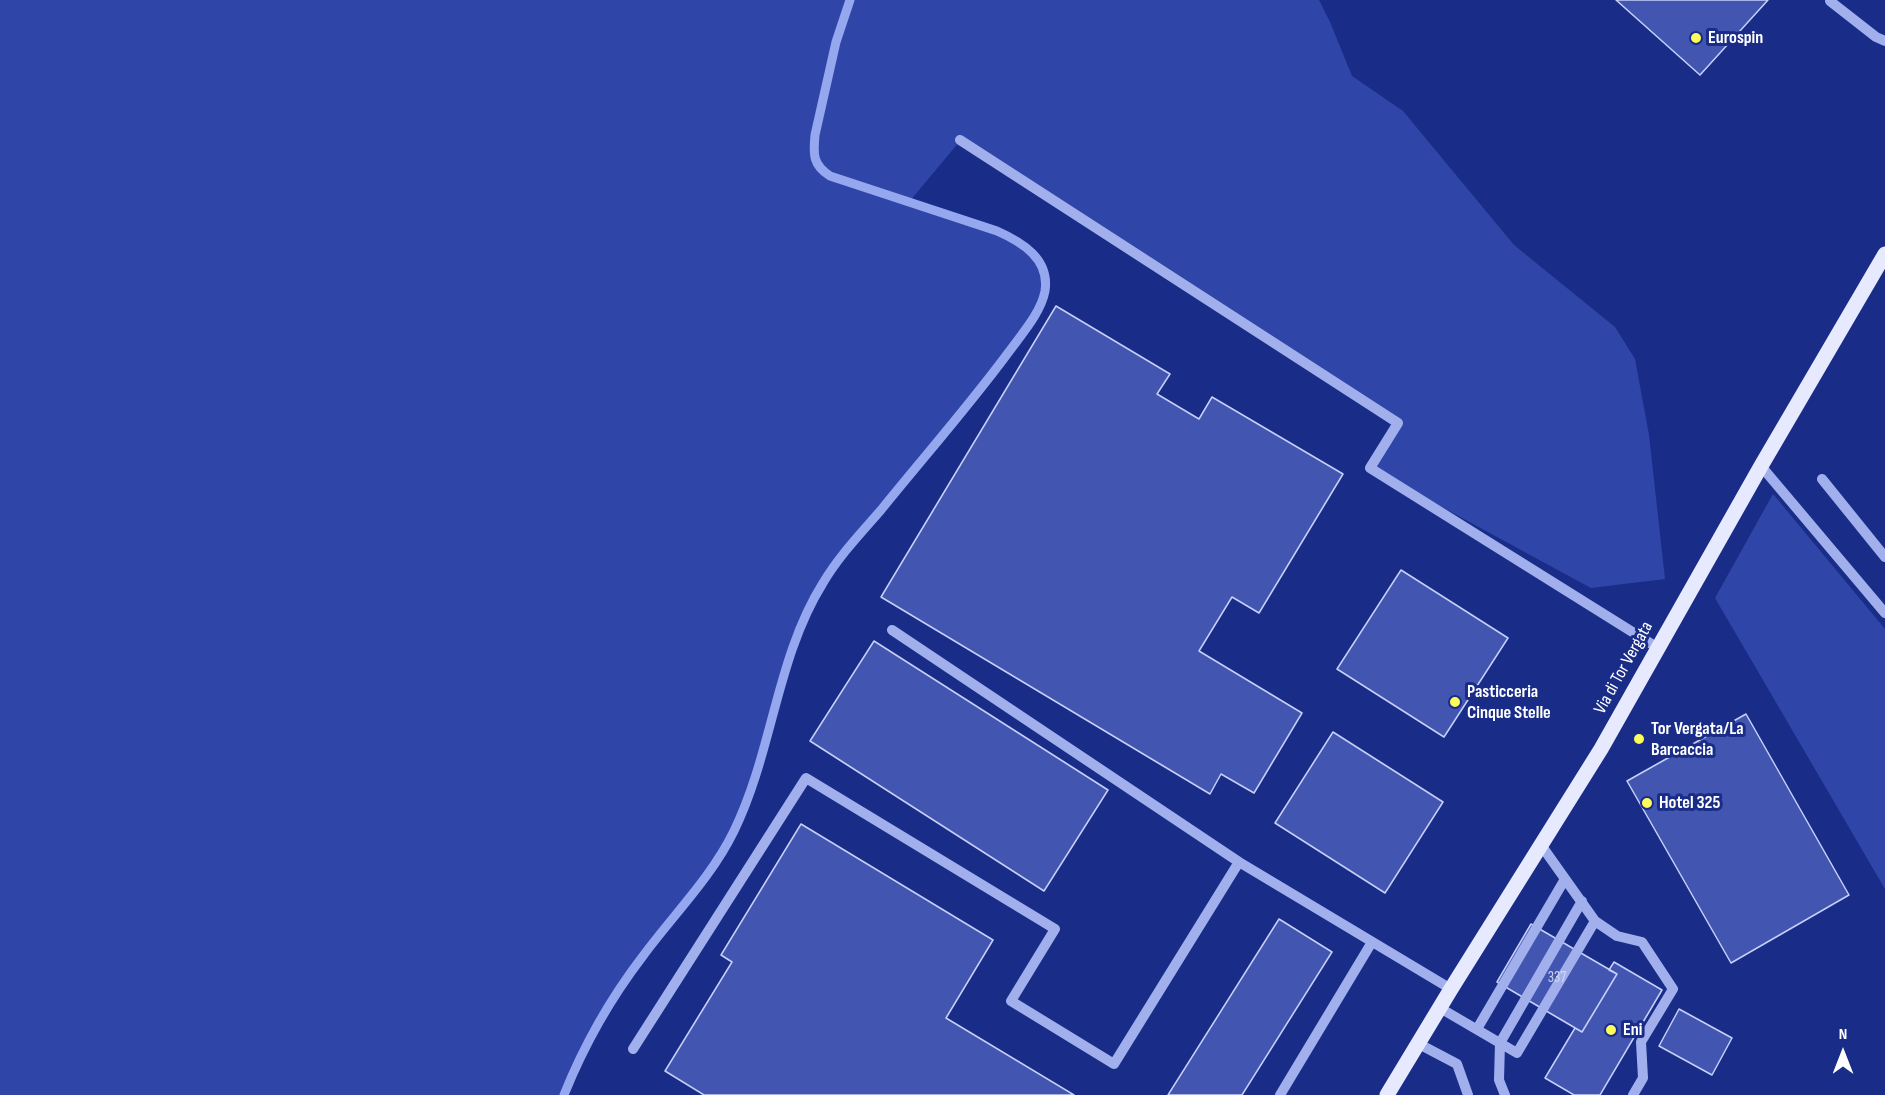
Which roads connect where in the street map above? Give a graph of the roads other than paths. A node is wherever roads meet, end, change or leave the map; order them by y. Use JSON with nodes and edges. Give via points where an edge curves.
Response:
{"nodes":[{"id":1,"x":1830,"y":1,"type":"edge"},
{"id":2,"x":1885,"y":41,"type":"edge"},
{"id":3,"x":960,"y":140,"type":"dead end"},
{"id":4,"x":1885,"y":254,"type":"edge"},
{"id":5,"x":1761,"y":466,"type":"junction"},
{"id":6,"x":1822,"y":479,"type":"dead end"},
{"id":7,"x":1885,"y":557,"type":"edge"},
{"id":8,"x":1885,"y":613,"type":"edge"},
{"id":9,"x":892,"y":630,"type":"dead end"},
{"id":10,"x":1658,"y":648,"type":"junction"},
{"id":11,"x":1541,"y":845,"type":"junction"},
{"id":12,"x":1239,"y":862,"type":"junction"},
{"id":13,"x":1565,"y":879,"type":"junction"},
{"id":14,"x":1582,"y":901,"type":"junction"},
{"id":15,"x":1595,"y":921,"type":"junction"},
{"id":16,"x":1372,"y":942,"type":"junction"},
{"id":17,"x":1451,"y":989,"type":"junction"},
{"id":18,"x":1440,"y":1008,"type":"junction"},
{"id":19,"x":1477,"y":1029,"type":"junction"},
{"id":20,"x":1500,"y":1043,"type":"junction"},
{"id":21,"x":1419,"y":1044,"type":"junction"},
{"id":22,"x":633,"y":1049,"type":"dead end"},
{"id":23,"x":1280,"y":1095,"type":"edge"},
{"id":24,"x":1388,"y":1095,"type":"edge"},
{"id":25,"x":1468,"y":1095,"type":"edge"},
{"id":26,"x":1505,"y":1095,"type":"edge"},
{"id":27,"x":1632,"y":1095,"type":"edge"}],
"edges":[{"from":1,"to":2,"type":"street"},
{"from":3,"to":10,"type":"street","via":[[1398,423],[1370,468]]},
{"from":4,"to":5,"type":"main road","name":"Via di Tor Vergata"},
{"from":5,"to":8,"type":"street"},
{"from":5,"to":10,"type":"main road","name":"Via di Tor Vergata"},
{"from":6,"to":7,"type":"street"},
{"from":9,"to":12,"type":"street"},
{"from":10,"to":11,"type":"main road","name":"Via di Tor Vergata"},
{"from":11,"to":13,"type":"street"},
{"from":11,"to":17,"type":"main road","name":"Via di Tor Vergata"},
{"from":12,"to":16,"type":"street"},
{"from":12,"to":22,"type":"street","via":[[1114,1064],[1011,1001],[1055,929],[806,778]]},
{"from":13,"to":14,"type":"street"},
{"from":13,"to":19,"type":"street"},
{"from":14,"to":15,"type":"street"},
{"from":14,"to":20,"type":"street"},
{"from":15,"to":20,"type":"street","via":[[1517,1053]]},
{"from":15,"to":27,"type":"street","via":[[1617,936],[1642,942],[1672,989],[1641,1042],[1643,1078]]},
{"from":16,"to":17,"type":"street"},
{"from":16,"to":23,"type":"street"},
{"from":17,"to":18,"type":"main road","name":"Via di Tor Vergata"},
{"from":18,"to":19,"type":"street"},
{"from":18,"to":21,"type":"main road","name":"Via di Tor Vergata"},
{"from":19,"to":20,"type":"street"},
{"from":20,"to":26,"type":"street","via":[[1499,1080]]},
{"from":21,"to":24,"type":"main road","name":"Via di Tor Vergata"},
{"from":21,"to":25,"type":"street","via":[[1457,1064]]}]}
